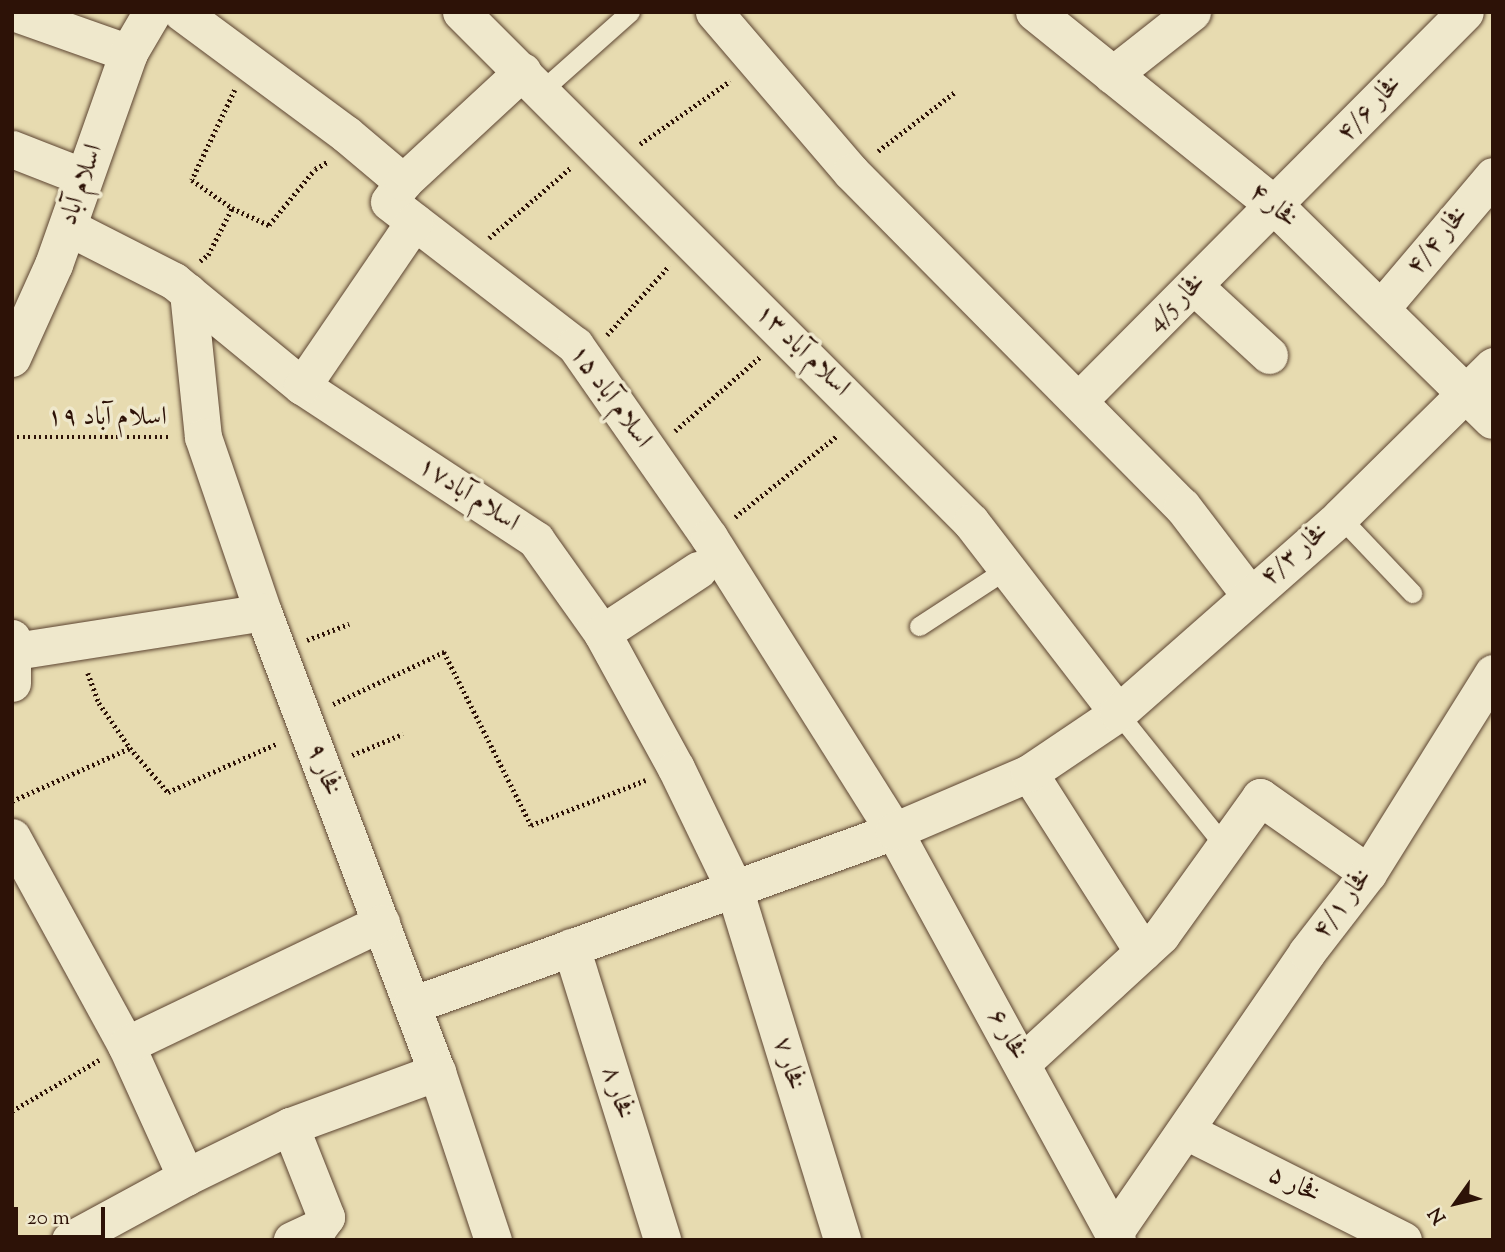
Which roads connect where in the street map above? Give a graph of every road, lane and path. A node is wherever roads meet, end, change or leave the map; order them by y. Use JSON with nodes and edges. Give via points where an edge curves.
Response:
{"nodes":[{"id":1,"x":13,"y":12,"type":"edge"},
{"id":2,"x":153,"y":12,"type":"edge"},
{"id":3,"x":181,"y":12,"type":"edge"},
{"id":4,"x":461,"y":12,"type":"edge"},
{"id":5,"x":630,"y":12,"type":"edge"},
{"id":6,"x":714,"y":12,"type":"edge"},
{"id":7,"x":1035,"y":12,"type":"edge"},
{"id":8,"x":1192,"y":12,"type":"edge"},
{"id":9,"x":1465,"y":12,"type":"edge"},
{"id":10,"x":129,"y":53,"type":"junction"},
{"id":11,"x":249,"y":61,"type":"junction"},
{"id":12,"x":758,"y":62,"type":"junction"},
{"id":13,"x":1112,"y":75,"type":"junction"},
{"id":14,"x":532,"y":81,"type":"junction"},
{"id":15,"x":955,"y":92,"type":"dead end"},
{"id":16,"x":346,"y":134,"type":"junction"},
{"id":17,"x":12,"y":149,"type":"edge"},
{"id":18,"x":602,"y":155,"type":"junction"},
{"id":19,"x":851,"y":172,"type":"junction"},
{"id":20,"x":1493,"y":176,"type":"edge"},
{"id":21,"x":84,"y":177,"type":"junction"},
{"id":22,"x":403,"y":182,"type":"junction"},
{"id":23,"x":1275,"y":206,"type":"junction"},
{"id":24,"x":232,"y":208,"type":"junction"},
{"id":25,"x":414,"y":222,"type":"junction"},
{"id":26,"x":68,"y":228,"type":"junction"},
{"id":27,"x":690,"y":244,"type":"junction"},
{"id":28,"x":467,"y":258,"type":"junction"},
{"id":29,"x":1194,"y":286,"type":"junction"},
{"id":30,"x":181,"y":287,"type":"junction"},
{"id":31,"x":1382,"y":307,"type":"junction"},
{"id":32,"x":786,"y":334,"type":"junction"},
{"id":33,"x":1269,"y":355,"type":"dead end"},
{"id":34,"x":12,"y":358,"type":"edge"},
{"id":35,"x":585,"y":359,"type":"junction"},
{"id":36,"x":1480,"y":378,"type":"edge"},
{"id":37,"x":302,"y":386,"type":"junction"},
{"id":38,"x":1079,"y":400,"type":"junction"},
{"id":39,"x":866,"y":413,"type":"junction"},
{"id":40,"x":1493,"y":420,"type":"edge"},
{"id":41,"x":12,"y":437,"type":"edge"},
{"id":42,"x":202,"y":437,"type":"junction"},
{"id":43,"x":651,"y":452,"type":"junction"},
{"id":44,"x":1340,"y":517,"type":"junction"},
{"id":45,"x":703,"y":554,"type":"junction"},
{"id":46,"x":1008,"y":568,"type":"junction"},
{"id":47,"x":1412,"y":593,"type":"dead end"},
{"id":48,"x":1249,"y":594,"type":"junction"},
{"id":49,"x":262,"y":612,"type":"junction"},
{"id":50,"x":349,"y":624,"type":"dead end"},
{"id":51,"x":919,"y":626,"type":"dead end"},
{"id":52,"x":602,"y":633,"type":"junction"},
{"id":53,"x":77,"y":641,"type":"junction"},
{"id":54,"x":278,"y":652,"type":"junction"},
{"id":55,"x":13,"y":657,"type":"edge"},
{"id":56,"x":1493,"y":673,"type":"edge"},
{"id":57,"x":1118,"y":713,"type":"junction"},
{"id":58,"x":306,"y":723,"type":"junction"},
{"id":59,"x":403,"y":734,"type":"dead end"},
{"id":60,"x":131,"y":748,"type":"junction"},
{"id":61,"x":322,"y":768,"type":"junction"},
{"id":62,"x":676,"y":768,"type":"junction"},
{"id":63,"x":1029,"y":773,"type":"junction"},
{"id":64,"x":12,"y":801,"type":"edge"},
{"id":65,"x":894,"y":831,"type":"junction"},
{"id":66,"x":12,"y":836,"type":"edge"},
{"id":67,"x":1223,"y":844,"type":"junction"},
{"id":68,"x":1368,"y":873,"type":"junction"},
{"id":69,"x":734,"y":888,"type":"junction"},
{"id":70,"x":381,"y":923,"type":"junction"},
{"id":71,"x":572,"y":947,"type":"junction"},
{"id":72,"x":1143,"y":952,"type":"junction"},
{"id":73,"x":412,"y":1005,"type":"junction"},
{"id":74,"x":126,"y":1045,"type":"junction"},
{"id":75,"x":1023,"y":1063,"type":"junction"},
{"id":76,"x":437,"y":1072,"type":"junction"},
{"id":77,"x":12,"y":1111,"type":"edge"},
{"id":78,"x":290,"y":1126,"type":"junction"},
{"id":79,"x":1186,"y":1131,"type":"junction"},
{"id":80,"x":186,"y":1177,"type":"junction"},
{"id":81,"x":1115,"y":1236,"type":"edge"},
{"id":82,"x":70,"y":1240,"type":"edge"},
{"id":83,"x":292,"y":1240,"type":"edge"},
{"id":84,"x":493,"y":1240,"type":"edge"},
{"id":85,"x":662,"y":1240,"type":"edge"},
{"id":86,"x":842,"y":1240,"type":"edge"},
{"id":87,"x":1403,"y":1240,"type":"edge"}],
"edges":[{"from":1,"to":10,"type":"street"},
{"from":2,"to":10,"type":"street","name":"اسلام آباد"},
{"from":3,"to":11,"type":"street"},
{"from":4,"to":14,"type":"street","name":"اسلام آباد ۱۳"},
{"from":5,"to":14,"type":"lane"},
{"from":6,"to":12,"type":"street"},
{"from":7,"to":13,"type":"street","name":"فخار ۴"},
{"from":8,"to":13,"type":"street"},
{"from":9,"to":23,"type":"street","name":"فخار ۴/۶"},
{"from":10,"to":21,"type":"street","name":"اسلام آباد"},
{"from":11,"to":16,"type":"street"},
{"from":11,"to":24,"type":"path","via":[[192,180]]},
{"from":12,"to":18,"type":"path"},
{"from":12,"to":19,"type":"street"},
{"from":13,"to":23,"type":"street","name":"فخار ۴"},
{"from":14,"to":18,"type":"street","name":"اسلام آباد ۱۳"},
{"from":14,"to":22,"type":"street"},
{"from":15,"to":19,"type":"path"},
{"from":16,"to":22,"type":"street"},
{"from":16,"to":24,"type":"path","via":[[332,158],[316,169],[269,225]]},
{"from":17,"to":21,"type":"street"},
{"from":18,"to":27,"type":"street","name":"اسلام آباد ۱۳"},
{"from":18,"to":28,"type":"path"},
{"from":19,"to":38,"type":"street","via":[[987,314]]},
{"from":20,"to":31,"type":"street","name":"فخار ۴/۴"},
{"from":21,"to":26,"type":"street","name":"اسلام آباد"},
{"from":22,"to":25,"type":"street","name":"اسلام آباد ۱۵","via":[[389,202]]},
{"from":23,"to":29,"type":"street","name":"فخار 4/5"},
{"from":23,"to":31,"type":"street","name":"فخار ۴"},
{"from":24,"to":30,"type":"path","via":[[208,255]]},
{"from":25,"to":28,"type":"street","name":"اسلام آباد ۱۵"},
{"from":25,"to":37,"type":"street"},
{"from":26,"to":30,"type":"street","name":"اسلام آباد۱۷"},
{"from":26,"to":34,"type":"street","name":"اسلام آباد"},
{"from":27,"to":32,"type":"street","name":"اسلام آباد ۱۳"},
{"from":27,"to":35,"type":"path"},
{"from":28,"to":35,"type":"street","name":"اسلام آباد ۱۵","via":[[575,345]]},
{"from":29,"to":33,"type":"street"},
{"from":29,"to":38,"type":"street","name":"فخار 4/5"},
{"from":30,"to":37,"type":"street","name":"اسلام آباد۱۷"},
{"from":30,"to":42,"type":"street","name":"فخار ۹"},
{"from":31,"to":36,"type":"street","name":"فخار ۴"},
{"from":32,"to":39,"type":"street","name":"اسلام آباد ۱۳"},
{"from":32,"to":43,"type":"path"},
{"from":35,"to":43,"type":"street","name":"اسلام آباد ۱۵"},
{"from":36,"to":40,"type":"street","name":"فخار ۴"},
{"from":36,"to":44,"type":"street","name":"فخار ۴/۳"},
{"from":37,"to":52,"type":"street","name":"اسلام آباد۱۷","via":[[536,540]]},
{"from":38,"to":48,"type":"street","via":[[1182,506]]},
{"from":39,"to":45,"type":"path"},
{"from":39,"to":46,"type":"street","name":"اسلام آباد ۱۳","via":[[971,522]]},
{"from":41,"to":42,"type":"path","name":"اسلام آباد ۱۹"},
{"from":42,"to":49,"type":"street","name":"فخار ۹"},
{"from":43,"to":45,"type":"street","name":"اسلام آباد ۱۵"},
{"from":44,"to":47,"type":"lane"},
{"from":44,"to":48,"type":"street","name":"فخار ۴/۳"},
{"from":45,"to":52,"type":"street"},
{"from":45,"to":65,"type":"street","name":"اسلام آباد ۱۵"},
{"from":46,"to":51,"type":"lane"},
{"from":46,"to":57,"type":"street","name":"اسلام آباد ۱۳"},
{"from":48,"to":57,"type":"street","name":"فخار ۴/۳"},
{"from":49,"to":53,"type":"street"},
{"from":49,"to":54,"type":"street","name":"فخار ۹"},
{"from":50,"to":54,"type":"path"},
{"from":52,"to":62,"type":"street","name":"اسلام آباد۱۷"},
{"from":53,"to":55,"type":"street"},
{"from":53,"to":60,"type":"path","via":[[99,703]]},
{"from":54,"to":58,"type":"street","name":"فخار ۹"},
{"from":56,"to":68,"type":"street","name":"فخار ۴/۱"},
{"from":57,"to":63,"type":"street","name":"فخار ۴/۳"},
{"from":57,"to":67,"type":"lane"},
{"from":58,"to":60,"type":"path","via":[[168,792]]},
{"from":58,"to":61,"type":"street","name":"فخار ۹"},
{"from":58,"to":62,"type":"path","via":[[444,652],[531,825]]},
{"from":59,"to":61,"type":"path"},
{"from":60,"to":64,"type":"path"},
{"from":61,"to":70,"type":"street","name":"فخار ۹"},
{"from":62,"to":69,"type":"street","name":"اسلام آباد۱۷"},
{"from":63,"to":65,"type":"street","name":"فخار ۴/۳"},
{"from":63,"to":72,"type":"street"},
{"from":65,"to":69,"type":"street","name":"فخار ۴/۳"},
{"from":65,"to":75,"type":"street","name":"فخار ۶"},
{"from":66,"to":74,"type":"street"},
{"from":67,"to":68,"type":"street","via":[[1260,797]]},
{"from":67,"to":72,"type":"street","via":[[1161,935]]},
{"from":68,"to":79,"type":"street","name":"فخار ۴/۱","via":[[1307,952]]},
{"from":69,"to":71,"type":"street","name":"فخار ۴/۳"},
{"from":69,"to":86,"type":"street","name":"فخار ۷"},
{"from":70,"to":73,"type":"street","name":"فخار ۹"},
{"from":70,"to":74,"type":"street"},
{"from":71,"to":73,"type":"street","name":"فخار ۴/۳"},
{"from":71,"to":85,"type":"street","name":"فخار ۸"},
{"from":72,"to":75,"type":"street"},
{"from":73,"to":76,"type":"street","name":"فخار ۹"},
{"from":74,"to":77,"type":"path"},
{"from":74,"to":80,"type":"street"},
{"from":75,"to":81,"type":"street","name":"فخار ۶"},
{"from":76,"to":78,"type":"street"},
{"from":76,"to":84,"type":"street","name":"فخار ۹"},
{"from":78,"to":80,"type":"street"},
{"from":78,"to":83,"type":"street","via":[[326,1217],[318,1228]]},
{"from":79,"to":81,"type":"street","name":"فخار ۴/۱"},
{"from":79,"to":87,"type":"street","name":"فخار ۵"},
{"from":80,"to":82,"type":"street"}]}
